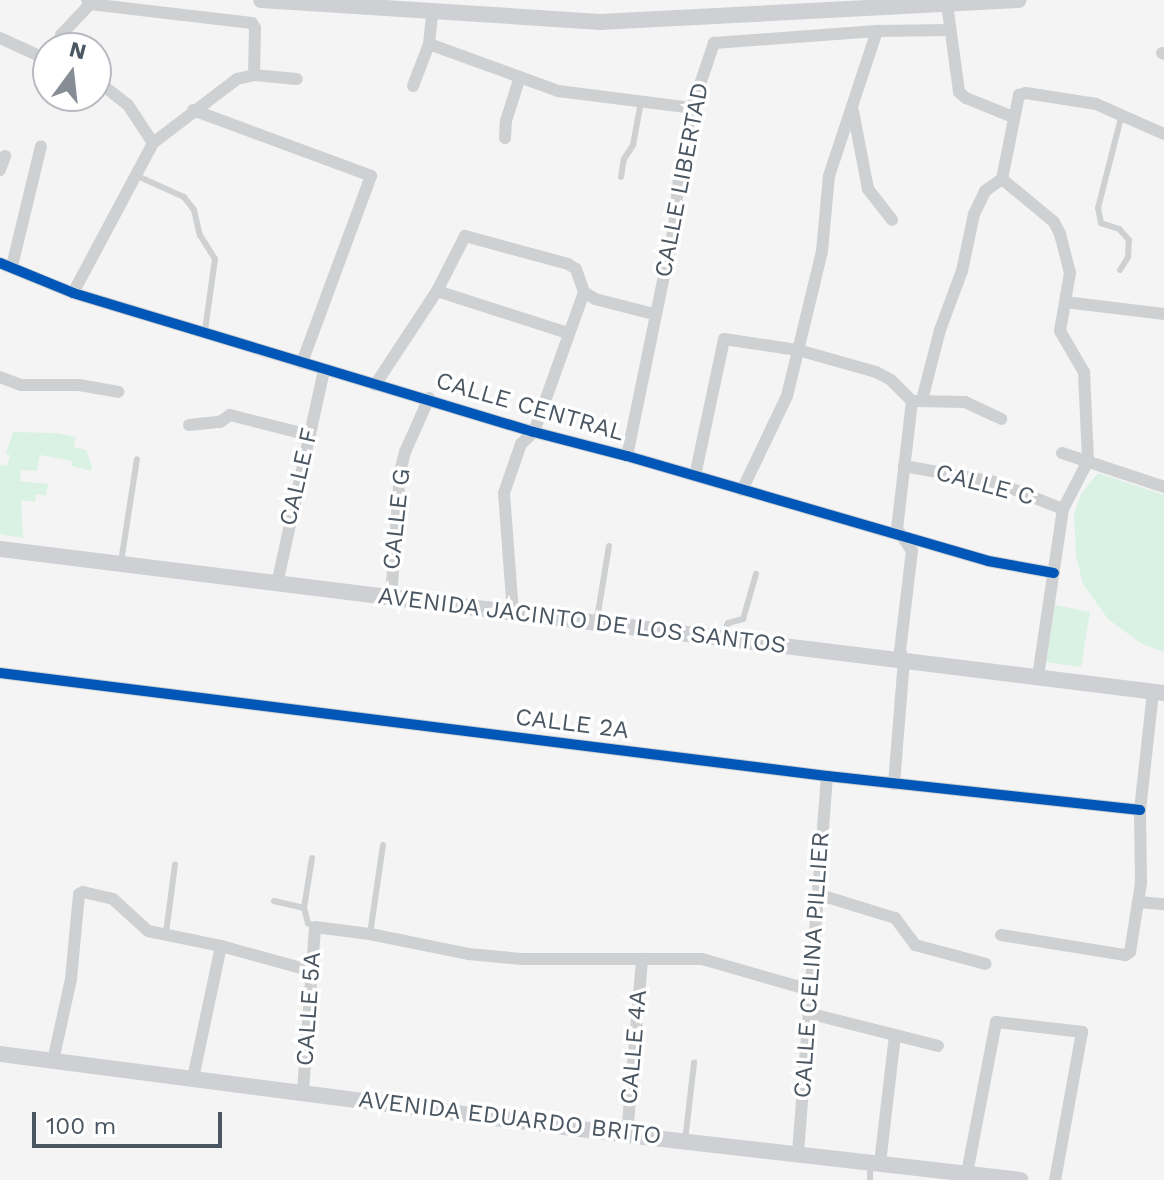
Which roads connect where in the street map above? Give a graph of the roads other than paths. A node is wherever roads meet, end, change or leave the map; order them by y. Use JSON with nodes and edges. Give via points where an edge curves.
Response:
{"nodes":[{"id":1,"x":261,"y":0,"type":"edge"},
{"id":2,"x":1018,"y":0,"type":"edge"},
{"id":3,"x":88,"y":2,"type":"edge"},
{"id":4,"x":947,"y":4,"type":"junction"},
{"id":5,"x":432,"y":8,"type":"edge"},
{"id":6,"x":949,"y":30,"type":"junction"},
{"id":7,"x":877,"y":31,"type":"junction"},
{"id":8,"x":63,"y":32,"type":"edge"},
{"id":9,"x":0,"y":38,"type":"edge"},
{"id":10,"x":429,"y":44,"type":"junction"},
{"id":11,"x":32,"y":53,"type":"edge"},
{"id":12,"x":254,"y":75,"type":"junction"},
{"id":13,"x":297,"y":79,"type":"dead end"},
{"id":14,"x":519,"y":80,"type":"junction"},
{"id":15,"x":413,"y":86,"type":"dead end"},
{"id":16,"x":112,"y":92,"type":"edge"},
{"id":17,"x":641,"y":102,"type":"junction"},
{"id":18,"x":692,"y":108,"type":"junction"},
{"id":19,"x":853,"y":108,"type":"junction"},
{"id":20,"x":193,"y":110,"type":"junction"},
{"id":21,"x":1122,"y":114,"type":"junction"},
{"id":22,"x":1013,"y":117,"type":"junction"},
{"id":23,"x":1164,"y":134,"type":"edge"},
{"id":24,"x":505,"y":138,"type":"dead end"},
{"id":25,"x":153,"y":143,"type":"junction"},
{"id":26,"x":41,"y":146,"type":"dead end"},
{"id":27,"x":5,"y":156,"type":"dead end"},
{"id":28,"x":0,"y":169,"type":"edge"},
{"id":29,"x":135,"y":175,"type":"junction"},
{"id":30,"x":621,"y":177,"type":"dead end"},
{"id":31,"x":1002,"y":179,"type":"junction"},
{"id":32,"x":892,"y":220,"type":"dead end"},
{"id":33,"x":6,"y":265,"type":"edge"},
{"id":34,"x":1120,"y":270,"type":"dead end"},
{"id":35,"x":437,"y":291,"type":"junction"},
{"id":36,"x":584,"y":292,"type":"junction"},
{"id":37,"x":73,"y":293,"type":"junction"},
{"id":38,"x":1065,"y":302,"type":"junction"},
{"id":39,"x":654,"y":314,"type":"junction"},
{"id":40,"x":1164,"y":314,"type":"edge"},
{"id":41,"x":205,"y":330,"type":"junction"},
{"id":42,"x":568,"y":333,"type":"junction"},
{"id":43,"x":798,"y":350,"type":"junction"},
{"id":44,"x":302,"y":363,"type":"junction"},
{"id":45,"x":324,"y":370,"type":"junction"},
{"id":46,"x":0,"y":377,"type":"edge"},
{"id":47,"x":375,"y":385,"type":"junction"},
{"id":48,"x":118,"y":392,"type":"dead end"},
{"id":49,"x":429,"y":398,"type":"junction"},
{"id":50,"x":917,"y":400,"type":"junction"},
{"id":51,"x":1001,"y":419,"type":"dead end"},
{"id":52,"x":189,"y":425,"type":"dead end"},
{"id":53,"x":534,"y":432,"type":"junction"},
{"id":54,"x":309,"y":435,"type":"junction"},
{"id":55,"x":1062,"y":453,"type":"dead end"},
{"id":56,"x":627,"y":456,"type":"junction"},
{"id":57,"x":137,"y":459,"type":"dead end"},
{"id":58,"x":1088,"y":461,"type":"junction"},
{"id":59,"x":904,"y":466,"type":"junction"},
{"id":60,"x":695,"y":476,"type":"junction"},
{"id":61,"x":1164,"y":487,"type":"edge"},
{"id":62,"x":742,"y":490,"type":"junction"},
{"id":63,"x":1063,"y":509,"type":"junction"},
{"id":64,"x":901,"y":536,"type":"junction"},
{"id":65,"x":609,"y":546,"type":"dead end"},
{"id":66,"x":0,"y":549,"type":"edge"},
{"id":67,"x":121,"y":564,"type":"junction"},
{"id":68,"x":1054,"y":573,"type":"junction"},
{"id":69,"x":756,"y":574,"type":"dead end"},
{"id":70,"x":277,"y":584,"type":"junction"},
{"id":71,"x":391,"y":598,"type":"junction"},
{"id":72,"x":513,"y":613,"type":"junction"},
{"id":73,"x":597,"y":623,"type":"junction"},
{"id":74,"x":720,"y":638,"type":"junction"},
{"id":75,"x":904,"y":660,"type":"junction"},
{"id":76,"x":0,"y":673,"type":"edge"},
{"id":77,"x":1038,"y":676,"type":"junction"},
{"id":78,"x":1159,"y":693,"type":"edge"},
{"id":79,"x":827,"y":776,"type":"junction"},
{"id":80,"x":894,"y":784,"type":"junction"},
{"id":81,"x":1140,"y":810,"type":"junction"},
{"id":82,"x":383,"y":845,"type":"dead end"},
{"id":83,"x":312,"y":858,"type":"dead end"},
{"id":84,"x":175,"y":865,"type":"dead end"},
{"id":85,"x":817,"y":894,"type":"junction"},
{"id":86,"x":274,"y":901,"type":"dead end"},
{"id":87,"x":1139,"y":902,"type":"junction"},
{"id":88,"x":1164,"y":904,"type":"edge"},
{"id":89,"x":304,"y":908,"type":"junction"},
{"id":90,"x":315,"y":927,"type":"junction"},
{"id":91,"x":166,"y":934,"type":"junction"},
{"id":92,"x":370,"y":934,"type":"junction"},
{"id":93,"x":1001,"y":935,"type":"dead end"},
{"id":94,"x":221,"y":946,"type":"junction"},
{"id":95,"x":642,"y":959,"type":"junction"},
{"id":96,"x":986,"y":964,"type":"dead end"},
{"id":97,"x":312,"y":971,"type":"junction"},
{"id":98,"x":810,"y":990,"type":"junction"},
{"id":99,"x":808,"y":1013,"type":"junction"},
{"id":100,"x":895,"y":1036,"type":"junction"},
{"id":101,"x":938,"y":1046,"type":"dead end"},
{"id":102,"x":0,"y":1054,"type":"edge"},
{"id":103,"x":53,"y":1061,"type":"junction"},
{"id":104,"x":694,"y":1063,"type":"dead end"},
{"id":105,"x":193,"y":1078,"type":"junction"},
{"id":106,"x":303,"y":1091,"type":"junction"},
{"id":107,"x":627,"y":1135,"type":"junction"},
{"id":108,"x":685,"y":1141,"type":"junction"},
{"id":109,"x":798,"y":1153,"type":"junction"},
{"id":110,"x":875,"y":1162,"type":"junction"},
{"id":111,"x":967,"y":1173,"type":"junction"},
{"id":112,"x":1000,"y":1179,"type":"edge"},
{"id":113,"x":870,"y":1180,"type":"edge"},
{"id":114,"x":1020,"y":1180,"type":"edge"},
{"id":115,"x":1055,"y":1180,"type":"edge"}],
"edges":[{"from":1,"to":5,"type":"street"},
{"from":2,"to":4,"type":"street"},
{"from":3,"to":8,"type":"street"},
{"from":3,"to":12,"type":"street","via":[[252,23]]},
{"from":4,"to":5,"type":"street","via":[[600,22]]},
{"from":4,"to":6,"type":"street"},
{"from":5,"to":10,"type":"street"},
{"from":6,"to":7,"type":"street","name":"CALLE LIBERTAD"},
{"from":6,"to":22,"type":"street","via":[[959,92]]},
{"from":7,"to":18,"type":"street","name":"CALLE LIBERTAD","via":[[715,42]]},
{"from":7,"to":19,"type":"street"},
{"from":9,"to":11,"type":"street"},
{"from":10,"to":14,"type":"street"},
{"from":10,"to":15,"type":"street"},
{"from":12,"to":13,"type":"street"},
{"from":12,"to":20,"type":"street","via":[[229,83]]},
{"from":14,"to":17,"type":"street"},
{"from":14,"to":24,"type":"street"},
{"from":16,"to":25,"type":"street","via":[[128,105]]},
{"from":17,"to":18,"type":"street"},
{"from":17,"to":30,"type":"lane"},
{"from":18,"to":39,"type":"street","name":"CALLE LIBERTAD"},
{"from":19,"to":32,"type":"street","via":[[867,188]]},
{"from":19,"to":43,"type":"street","via":[[829,176],[822,251]]},
{"from":20,"to":25,"type":"street"},
{"from":20,"to":44,"type":"street","via":[[371,176]]},
{"from":21,"to":22,"type":"street","via":[[1083,101],[1020,94]]},
{"from":21,"to":23,"type":"street"},
{"from":21,"to":34,"type":"lane","via":[[1098,208],[1101,223],[1119,229],[1129,240]]},
{"from":22,"to":31,"type":"street"},
{"from":25,"to":29,"type":"street"},
{"from":26,"to":33,"type":"street"},
{"from":27,"to":28,"type":"street"},
{"from":29,"to":37,"type":"street"},
{"from":29,"to":41,"type":"lane","via":[[184,197],[194,210],[200,235],[215,259]]},
{"from":31,"to":38,"type":"street","via":[[1057,227],[1070,273]]},
{"from":31,"to":50,"type":"street","via":[[985,191],[974,214],[962,271]]},
{"from":33,"to":37,"type":"street","name":"CALLE CENTRAL"},
{"from":35,"to":36,"type":"street","via":[[465,236],[573,265]]},
{"from":35,"to":42,"type":"street"},
{"from":35,"to":47,"type":"street"},
{"from":36,"to":39,"type":"street"},
{"from":36,"to":42,"type":"street"},
{"from":37,"to":41,"type":"street","name":"CALLE CENTRAL"},
{"from":38,"to":40,"type":"street"},
{"from":38,"to":58,"type":"street","via":[[1060,331],[1084,372]]},
{"from":39,"to":56,"type":"street","name":"CALLE LIBERTAD"},
{"from":41,"to":44,"type":"street","name":"CALLE CENTRAL"},
{"from":42,"to":53,"type":"street"},
{"from":43,"to":50,"type":"street","via":[[881,374]]},
{"from":43,"to":60,"type":"street","via":[[722,341]]},
{"from":43,"to":62,"type":"street","via":[[783,408]]},
{"from":44,"to":45,"type":"street","name":"CALLE CENTRAL"},
{"from":45,"to":47,"type":"street","name":"CALLE CENTRAL"},
{"from":45,"to":54,"type":"street","name":"CALLE F"},
{"from":46,"to":48,"type":"street","via":[[21,385],[79,385]]},
{"from":47,"to":49,"type":"street","name":"CALLE CENTRAL"},
{"from":49,"to":53,"type":"street","name":"CALLE CENTRAL"},
{"from":49,"to":71,"type":"street","name":"CALLE G","via":[[400,472]]},
{"from":50,"to":51,"type":"street","via":[[965,402]]},
{"from":50,"to":59,"type":"street"},
{"from":52,"to":54,"type":"street","via":[[220,422],[230,415]]},
{"from":53,"to":56,"type":"street","name":"CALLE CENTRAL"},
{"from":53,"to":72,"type":"street","via":[[521,444],[503,497]]},
{"from":54,"to":70,"type":"street","name":"CALLE F"},
{"from":55,"to":58,"type":"street"},
{"from":56,"to":60,"type":"street","name":"CALLE CENTRAL"},
{"from":57,"to":67,"type":"lane"},
{"from":58,"to":61,"type":"street"},
{"from":58,"to":63,"type":"street"},
{"from":59,"to":63,"type":"street","name":"CALLE C","via":[[995,482]]},
{"from":59,"to":64,"type":"street","via":[[897,529]]},
{"from":60,"to":62,"type":"street","name":"CALLE CENTRAL"},
{"from":62,"to":64,"type":"street","name":"CALLE CENTRAL"},
{"from":63,"to":68,"type":"street"},
{"from":64,"to":68,"type":"street","name":"CALLE CENTRAL"},
{"from":64,"to":75,"type":"street","via":[[912,551],[900,651]]},
{"from":65,"to":73,"type":"lane"},
{"from":66,"to":67,"type":"street","name":"AVENIDA JACINTO DE LOS SANTOS"},
{"from":67,"to":70,"type":"street","name":"AVENIDA JACINTO DE LOS SANTOS"},
{"from":68,"to":77,"type":"street"},
{"from":69,"to":74,"type":"lane","via":[[743,619],[728,623]]},
{"from":70,"to":71,"type":"street","name":"AVENIDA JACINTO DE LOS SANTOS"},
{"from":71,"to":72,"type":"street","name":"AVENIDA JACINTO DE LOS SANTOS"},
{"from":72,"to":73,"type":"street","name":"AVENIDA JACINTO DE LOS SANTOS"},
{"from":73,"to":74,"type":"street","name":"AVENIDA JACINTO DE LOS SANTOS"},
{"from":74,"to":75,"type":"street","name":"AVENIDA JACINTO DE LOS SANTOS"},
{"from":75,"to":77,"type":"street","name":"AVENIDA JACINTO DE LOS SANTOS"},
{"from":75,"to":80,"type":"street"},
{"from":76,"to":79,"type":"street","name":"CALLE 2A"},
{"from":77,"to":78,"type":"street","name":"AVENIDA JACINTO DE LOS SANTOS"},
{"from":78,"to":81,"type":"street"},
{"from":79,"to":80,"type":"street","name":"CALLE 2A"},
{"from":79,"to":85,"type":"street","name":"CALLE CELINA PILLIER"},
{"from":80,"to":81,"type":"street","name":"CALLE 2A"},
{"from":81,"to":87,"type":"street"},
{"from":82,"to":92,"type":"lane"},
{"from":83,"to":89,"type":"lane"},
{"from":84,"to":91,"type":"lane"},
{"from":85,"to":96,"type":"street","via":[[895,918],[915,945]]},
{"from":85,"to":98,"type":"street","name":"CALLE CELINA PILLIER"},
{"from":86,"to":89,"type":"lane"},
{"from":87,"to":88,"type":"street"},
{"from":87,"to":93,"type":"street","via":[[1134,946],[1125,955]]},
{"from":89,"to":90,"type":"lane","via":[[308,923]]},
{"from":90,"to":92,"type":"street"},
{"from":90,"to":97,"type":"street","name":"CALLE 5A"},
{"from":91,"to":94,"type":"street"},
{"from":91,"to":103,"type":"street","via":[[148,931],[113,899],[79,894],[71,979]]},
{"from":92,"to":95,"type":"street","via":[[468,954]]},
{"from":94,"to":97,"type":"street"},
{"from":94,"to":105,"type":"street"},
{"from":95,"to":98,"type":"street","via":[[702,959]]},
{"from":95,"to":107,"type":"street","name":"CALLE 4A"},
{"from":97,"to":106,"type":"street","name":"CALLE 5A"},
{"from":98,"to":99,"type":"street","name":"CALLE CELINA PILLIER"},
{"from":99,"to":100,"type":"street"},
{"from":99,"to":109,"type":"street","name":"CALLE CELINA PILLIER"},
{"from":100,"to":101,"type":"street"},
{"from":100,"to":110,"type":"street"},
{"from":102,"to":103,"type":"street","name":"AVENIDA EDUARDO BRITO"},
{"from":103,"to":105,"type":"street","name":"AVENIDA EDUARDO BRITO"},
{"from":104,"to":108,"type":"lane"},
{"from":105,"to":106,"type":"street","name":"AVENIDA EDUARDO BRITO"},
{"from":106,"to":107,"type":"street","name":"AVENIDA EDUARDO BRITO"},
{"from":107,"to":108,"type":"street","name":"AVENIDA EDUARDO BRITO"},
{"from":108,"to":109,"type":"street","name":"AVENIDA EDUARDO BRITO"},
{"from":109,"to":110,"type":"street","name":"AVENIDA EDUARDO BRITO"},
{"from":110,"to":111,"type":"street","name":"AVENIDA EDUARDO BRITO"},
{"from":110,"to":113,"type":"lane"},
{"from":111,"to":112,"type":"street","name":"AVENIDA EDUARDO BRITO"},
{"from":111,"to":115,"type":"street","via":[[996,1022],[1082,1032]]},
{"from":112,"to":114,"type":"street","name":"AVENIDA EDUARDO BRITO"}]}
